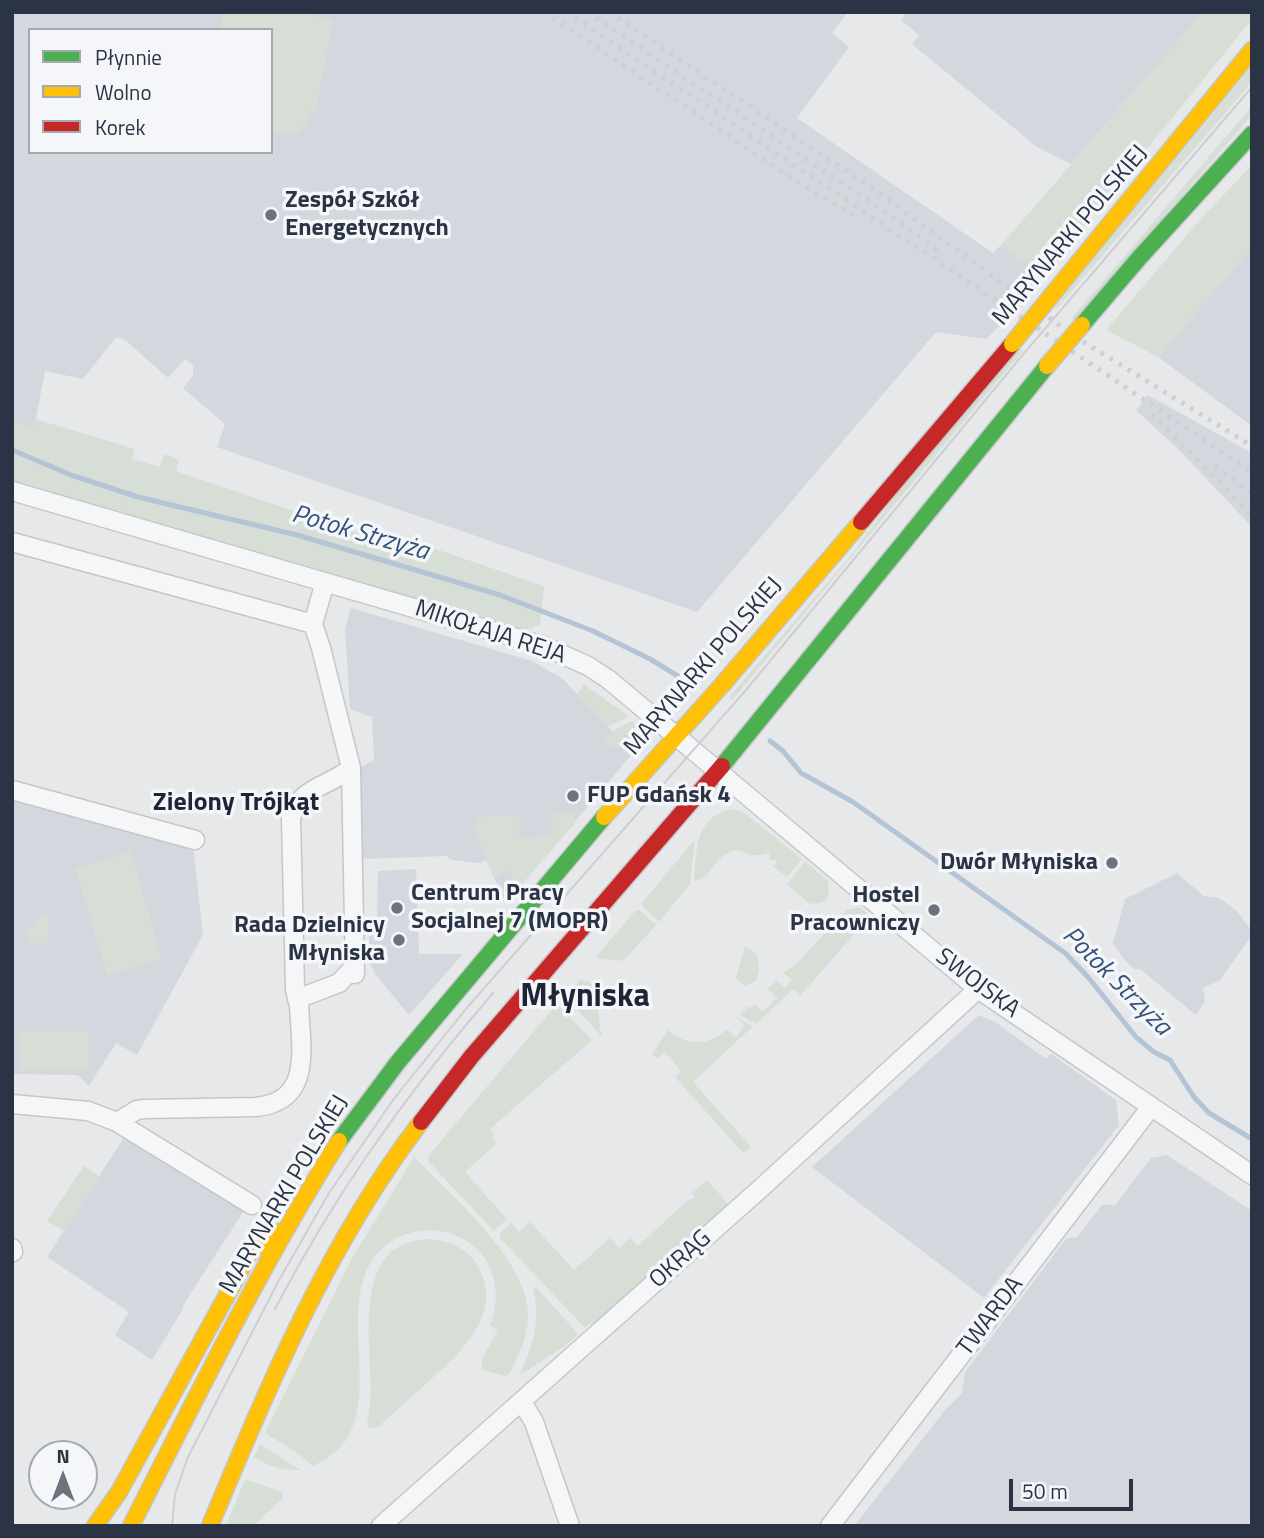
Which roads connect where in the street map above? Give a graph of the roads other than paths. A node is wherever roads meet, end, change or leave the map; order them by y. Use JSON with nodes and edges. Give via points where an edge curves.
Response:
{"nodes":[{"id":1,"x":1252,"y":50,"type":"edge"},
{"id":2,"x":1252,"y":134,"type":"edge"},
{"id":3,"x":12,"y":491,"type":"edge"},
{"id":4,"x":12,"y":542,"type":"edge"},
{"id":5,"x":325,"y":582,"type":"junction"},
{"id":6,"x":313,"y":624,"type":"junction"},
{"id":7,"x":676,"y":735,"type":"junction"},
{"id":8,"x":351,"y":768,"type":"junction"},
{"id":9,"x":719,"y":772,"type":"junction"},
{"id":10,"x":12,"y":790,"type":"edge"},
{"id":11,"x":195,"y":840,"type":"dead end"},
{"id":12,"x":978,"y":989,"type":"junction"},
{"id":13,"x":297,"y":999,"type":"junction"},
{"id":14,"x":12,"y":1104,"type":"edge"},
{"id":15,"x":1151,"y":1107,"type":"junction"},
{"id":16,"x":117,"y":1122,"type":"junction"},
{"id":17,"x":1252,"y":1175,"type":"edge"},
{"id":18,"x":252,"y":1205,"type":"dead end"},
{"id":19,"x":286,"y":1227,"type":"junction"},
{"id":20,"x":522,"y":1402,"type":"junction"},
{"id":21,"x":95,"y":1526,"type":"edge"},
{"id":22,"x":131,"y":1526,"type":"edge"},
{"id":23,"x":210,"y":1526,"type":"edge"},
{"id":24,"x":381,"y":1526,"type":"edge"},
{"id":25,"x":570,"y":1526,"type":"edge"},
{"id":26,"x":830,"y":1526,"type":"edge"}],
"edges":[{"from":1,"to":7,"type":"main road","name":"MARYNARKI POLSKIEJ","bridge":true,"via":[[1012,344]]},
{"from":2,"to":9,"type":"main road","bridge":true,"via":[[1082,324]]},
{"from":3,"to":5,"type":"street","name":"MIKOŁAJA REJA"},
{"from":4,"to":6,"type":"street"},
{"from":5,"to":6,"type":"street"},
{"from":5,"to":7,"type":"street","name":"MIKOŁAJA REJA","via":[[544,646],[608,678]]},
{"from":6,"to":8,"type":"street"},
{"from":7,"to":9,"type":"street","name":"MIKOŁAJA REJA"},
{"from":7,"to":19,"type":"main road","name":"MARYNARKI POLSKIEJ","via":[[398,1062],[339,1141]]},
{"from":8,"to":13,"type":"street","via":[[303,796],[291,818]]},
{"from":8,"to":13,"type":"street","via":[[355,970],[339,983]]},
{"from":9,"to":12,"type":"street","name":"SWOJSKA"},
{"from":9,"to":23,"type":"main road","via":[[471,1057],[404,1144],[311,1300]]},
{"from":10,"to":11,"type":"street"},
{"from":12,"to":15,"type":"street","name":"SWOJSKA"},
{"from":12,"to":20,"type":"street","name":"OKRĄG"},
{"from":13,"to":16,"type":"street","via":[[301,1070],[286,1098],[271,1106],[137,1110]]},
{"from":14,"to":16,"type":"street","via":[[88,1111]]},
{"from":15,"to":17,"type":"street","name":"SWOJSKA"},
{"from":15,"to":26,"type":"street","name":"TWARDA"},
{"from":16,"to":18,"type":"street"},
{"from":19,"to":21,"type":"main road","via":[[250,1253]]},
{"from":19,"to":22,"type":"main road","name":"MARYNARKI POLSKIEJ"},
{"from":20,"to":24,"type":"street","name":"OKRĄG"},
{"from":20,"to":25,"type":"street","via":[[534,1422]]}]}
